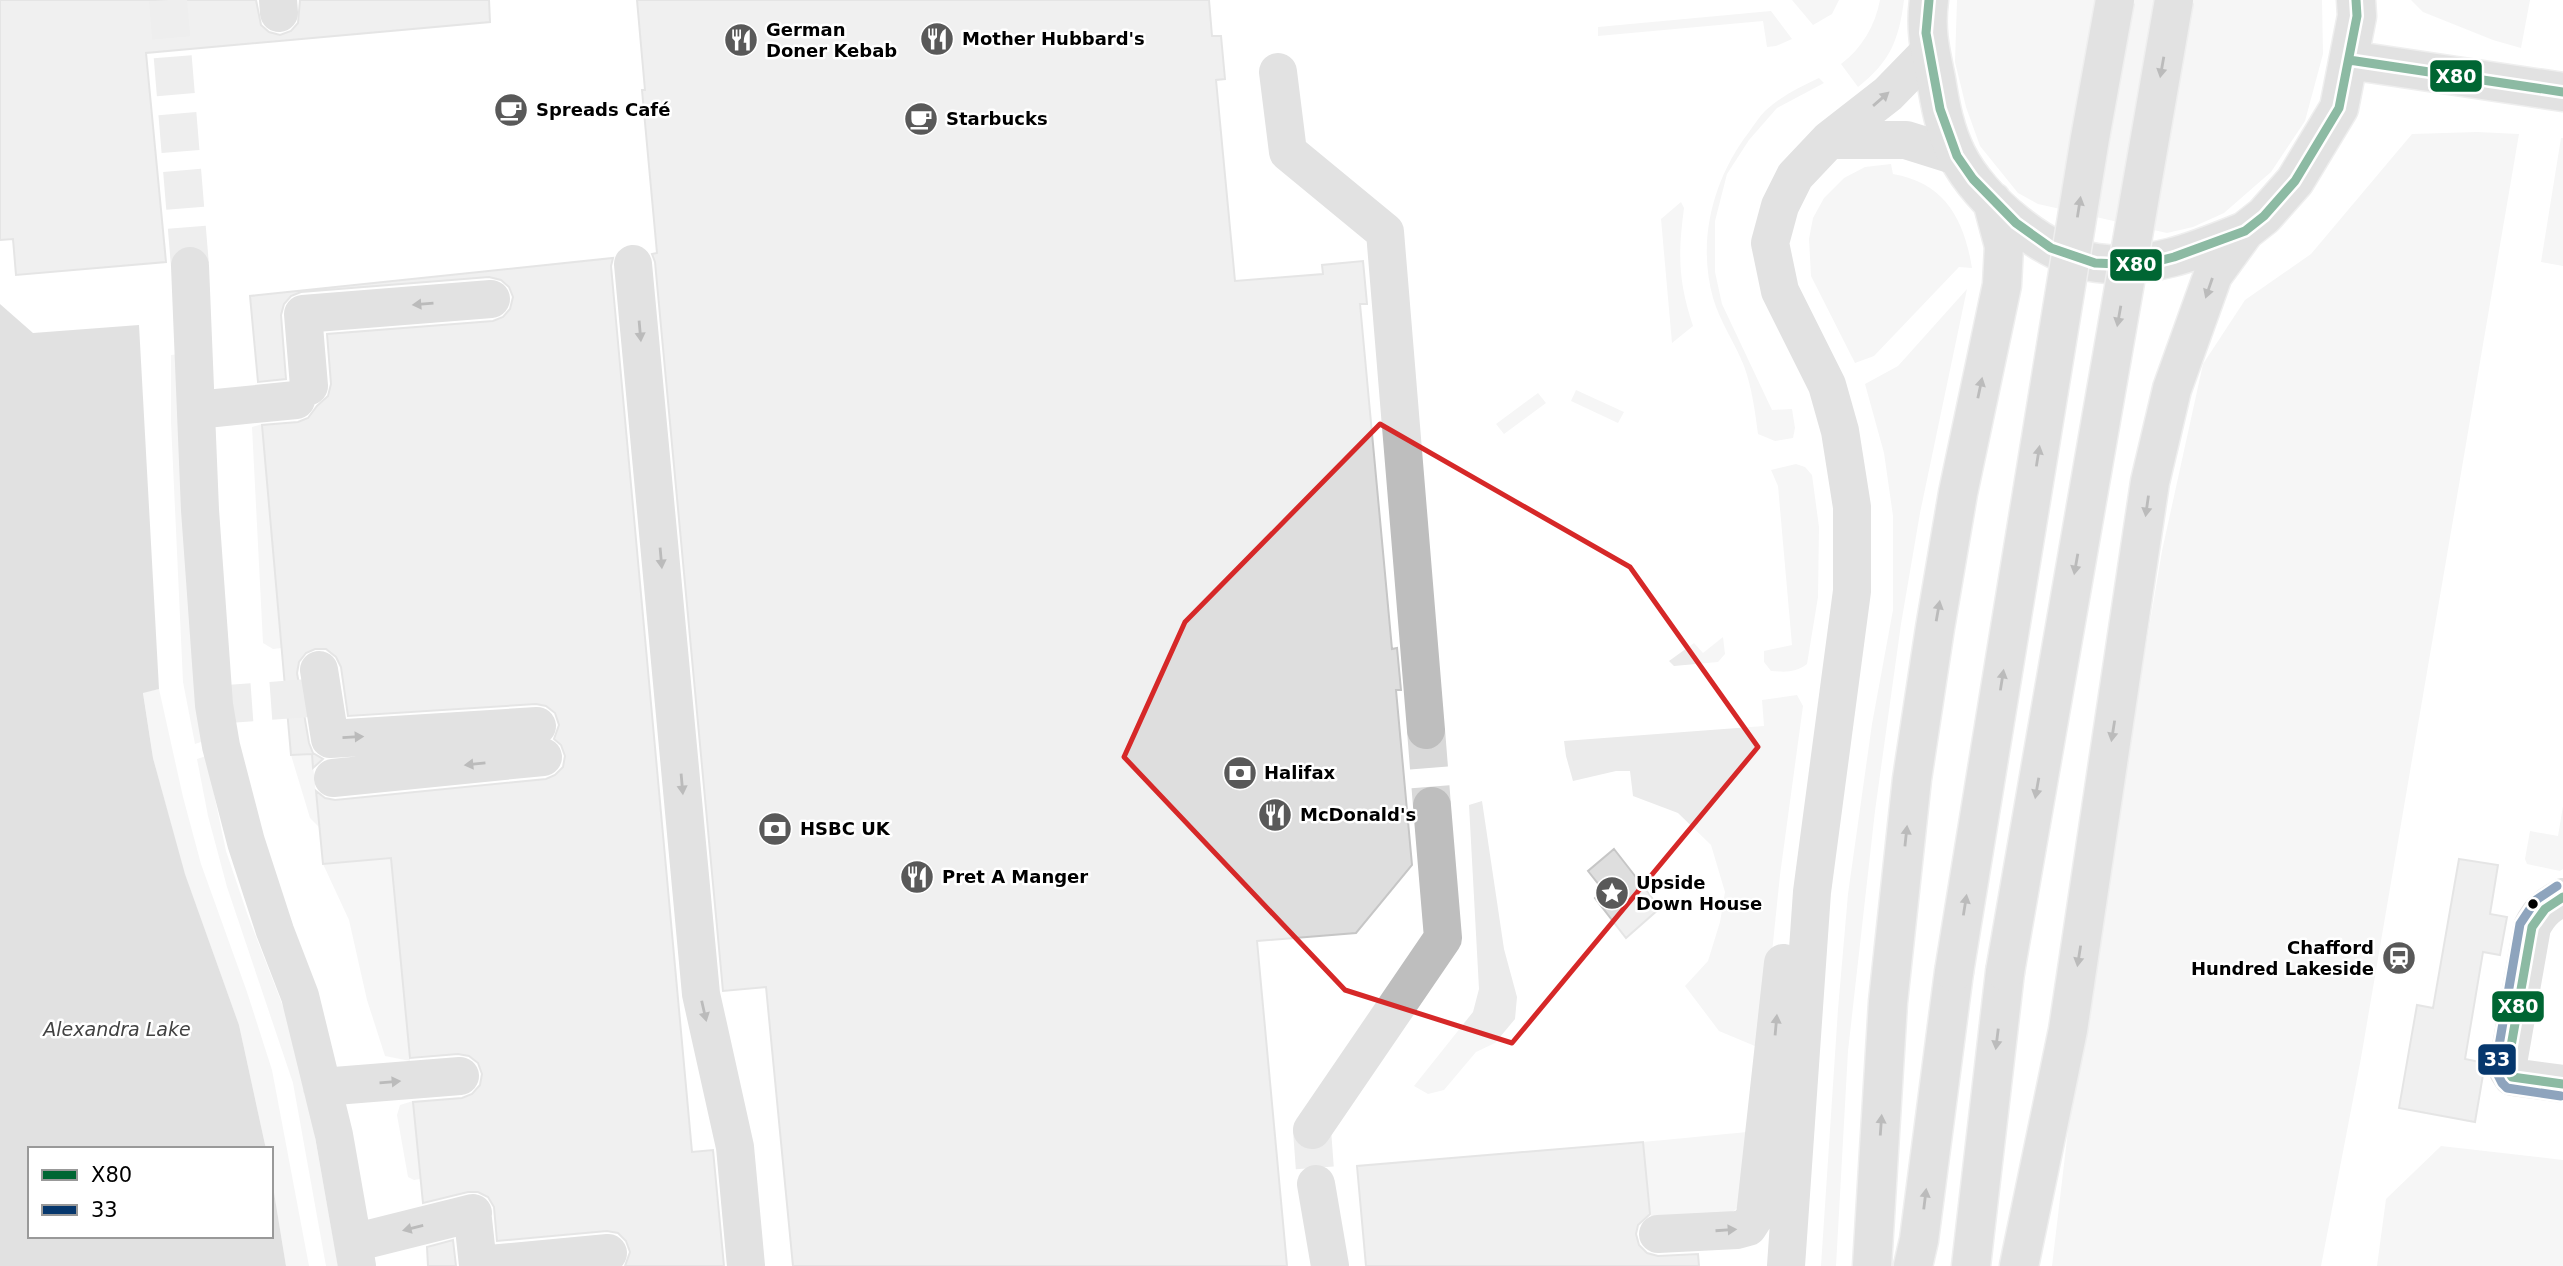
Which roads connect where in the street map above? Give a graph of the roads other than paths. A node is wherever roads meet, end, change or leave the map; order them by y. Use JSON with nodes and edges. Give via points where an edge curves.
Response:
{"nodes":[{"id":1,"x":1928,"y":0,"type":"edge"},
{"id":2,"x":2115,"y":0,"type":"edge"},
{"id":3,"x":2174,"y":0,"type":"edge"},
{"id":4,"x":2356,"y":0,"type":"edge"},
{"id":5,"x":1929,"y":52,"type":"junction"},
{"id":6,"x":2349,"y":60,"type":"junction"},
{"id":7,"x":1278,"y":72,"type":"dead end"},
{"id":8,"x":2563,"y":92,"type":"edge"},
{"id":9,"x":1829,"y":141,"type":"junction"},
{"id":10,"x":1957,"y":156,"type":"junction"},
{"id":11,"x":1992,"y":201,"type":"junction"},
{"id":12,"x":2245,"y":231,"type":"junction"},
{"id":13,"x":633,"y":264,"type":"dead end"},
{"id":14,"x":190,"y":266,"type":"tunnel mouth"},
{"id":15,"x":491,"y":299,"type":"dead end"},
{"id":16,"x":195,"y":410,"type":"junction"},
{"id":17,"x":318,"y":670,"type":"dead end"},
{"id":18,"x":1426,"y":730,"type":"tunnel mouth"},
{"id":19,"x":1828,"y":764,"type":"junction"},
{"id":20,"x":333,"y":778,"type":"dead end"},
{"id":21,"x":1432,"y":806,"type":"tunnel mouth"},
{"id":22,"x":2563,"y":897,"type":"edge"},
{"id":23,"x":2563,"y":912,"type":"edge"},
{"id":24,"x":460,"y":1076,"type":"dead end"},
{"id":25,"x":2553,"y":1083,"type":"edge"},
{"id":26,"x":322,"y":1087,"type":"junction"},
{"id":27,"x":1312,"y":1130,"type":"tunnel mouth"},
{"id":28,"x":1316,"y":1184,"type":"tunnel mouth"},
{"id":29,"x":1658,"y":1234,"type":"dead end"},
{"id":30,"x":608,"y":1253,"type":"dead end"},
{"id":31,"x":355,"y":1254,"type":"edge"},
{"id":32,"x":746,"y":1266,"type":"edge"},
{"id":33,"x":1330,"y":1266,"type":"edge"},
{"id":34,"x":1786,"y":1266,"type":"edge"},
{"id":35,"x":1872,"y":1266,"type":"edge"},
{"id":36,"x":1913,"y":1266,"type":"edge"},
{"id":37,"x":1971,"y":1266,"type":"edge"},
{"id":38,"x":2019,"y":1266,"type":"edge"}],
"edges":[{"from":1,"to":5,"type":"main road"},
{"from":36,"to":2,"type":"main road","one_way":true,"bridge":true,"via":[[1954,972]]},
{"from":3,"to":37,"type":"main road","one_way":true,"bridge":true,"via":[[2005,972]]},
{"from":4,"to":6,"type":"main road"},
{"from":9,"to":5,"type":"main road","one_way":true,"via":[[1888,94]]},
{"from":5,"to":10,"type":"main road","via":[[1940,109]]},
{"from":6,"to":8,"type":"main road"},
{"from":6,"to":12,"type":"main road","via":[[2339,108],[2318,145],[2295,181]]},
{"from":7,"to":18,"type":"main road","via":[[1289,152],[1385,232]]},
{"from":9,"to":10,"type":"main road","via":[[1906,140]]},
{"from":9,"to":19,"type":"main road","via":[[1795,176],[1780,206],[1770,243],[1780,291],[1826,385],[1840,431],[1852,507],[1852,591]]},
{"from":10,"to":11,"type":"main road"},
{"from":11,"to":12,"type":"main road","via":[[2052,248],[2095,263],[2143,265]]},
{"from":35,"to":11,"type":"main road","one_way":true,"via":[[1888,1002],[1912,779],[1958,493],[2002,285],[2004,246]]},
{"from":12,"to":38,"type":"main road","one_way":true,"via":[[2213,275],[2172,389],[2150,482],[2068,1030]]},
{"from":13,"to":32,"type":"main road","one_way":true,"via":[[701,993],[735,1147]]},
{"from":14,"to":16,"type":"main road"},
{"from":15,"to":16,"type":"main road","one_way":true,"via":[[303,314],[303,393]]},
{"from":16,"to":26,"type":"main road","via":[[216,718],[246,842],[300,996]]},
{"from":17,"to":20,"type":"main road","one_way":true,"via":[[330,739],[540,742]]},
{"from":29,"to":19,"type":"main road","one_way":true,"via":[[1737,1230],[1748,1227],[1755,1216],[1790,914]]},
{"from":19,"to":34,"type":"main road","via":[[1812,892]]},
{"from":21,"to":27,"type":"main road","via":[[1443,938]]},
{"from":22,"to":25,"type":"main road","via":[[2546,906],[2532,927],[2507,1069],[2512,1077]]},
{"from":23,"to":25,"type":"main road","via":[[2547,935],[2530,1044],[2533,1069]]},
{"from":26,"to":24,"type":"main road","one_way":true},
{"from":26,"to":31,"type":"main road"},
{"from":28,"to":33,"type":"main road"},
{"from":30,"to":31,"type":"main road","one_way":true,"via":[[478,1265],[473,1216]]}]}
